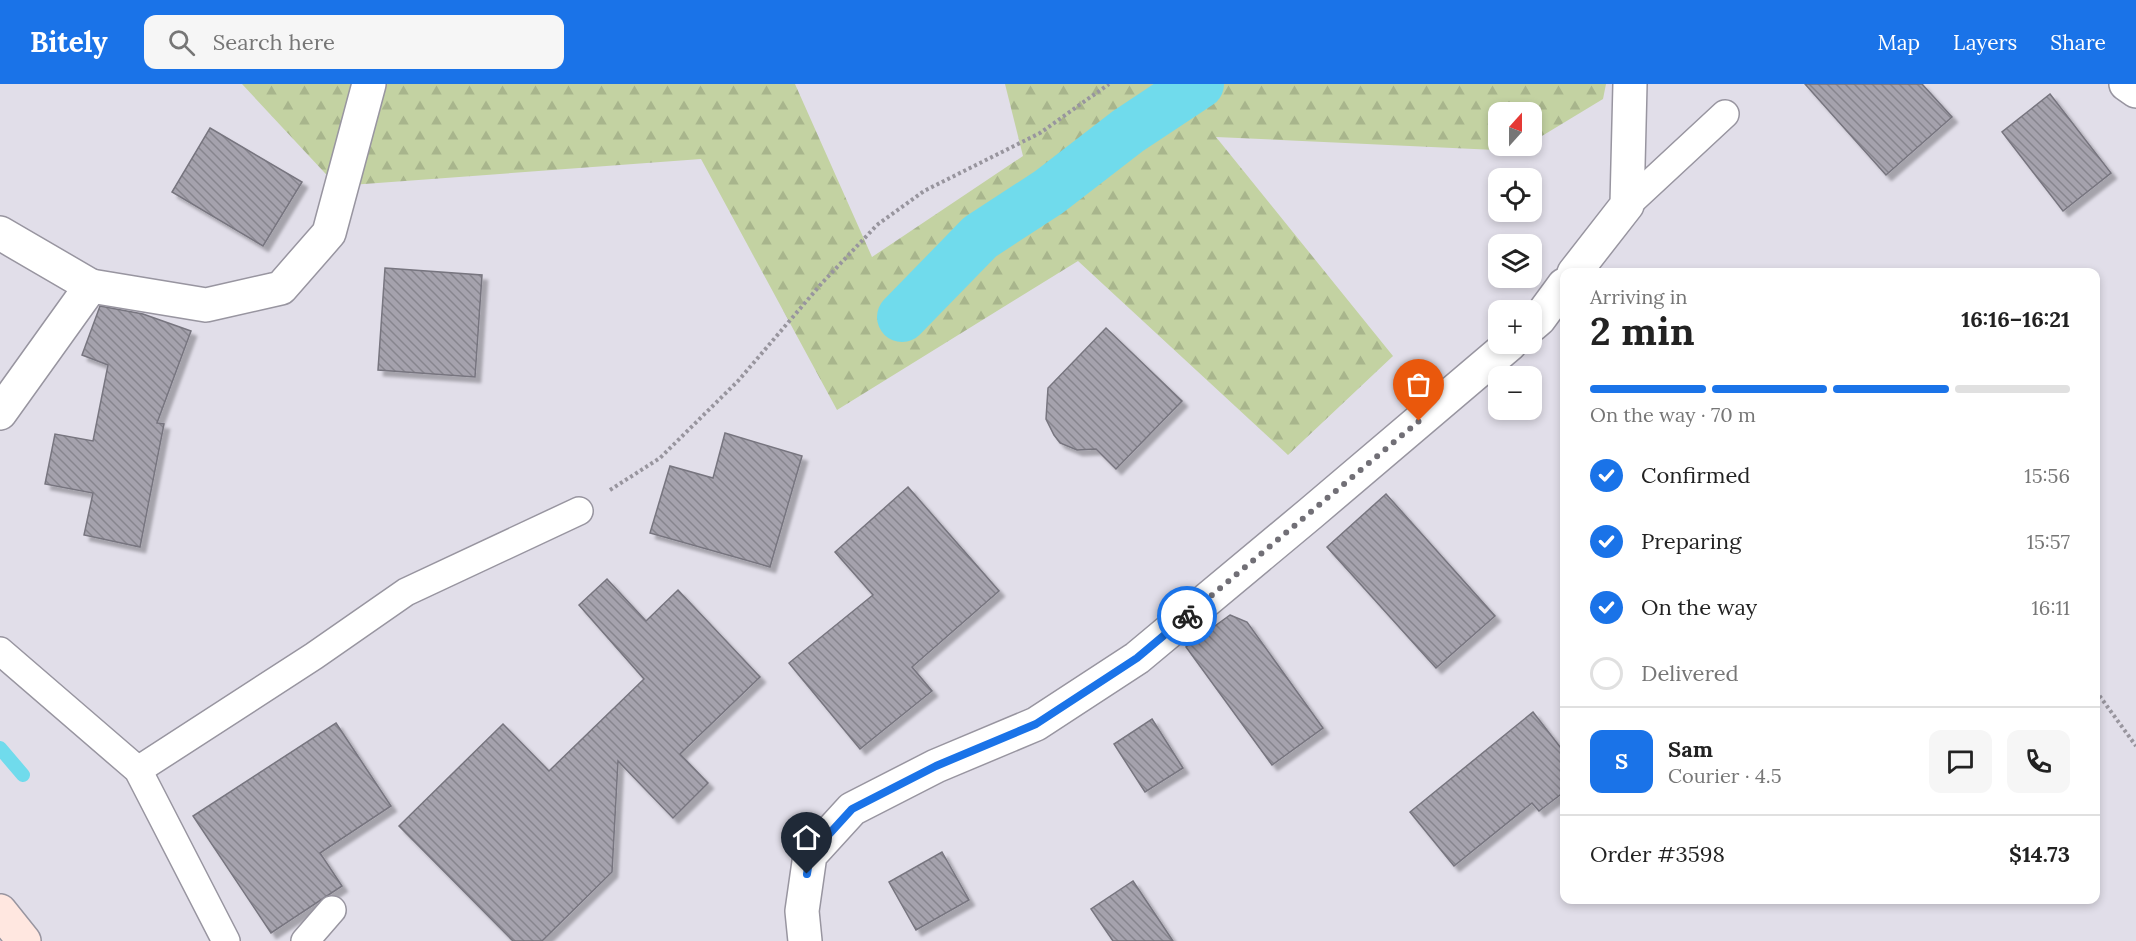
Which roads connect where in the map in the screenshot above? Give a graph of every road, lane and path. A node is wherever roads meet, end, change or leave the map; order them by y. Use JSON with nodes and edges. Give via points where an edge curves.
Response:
{"nodes":[{"id":1,"x":369,"y":84,"type":"edge"},
{"id":2,"x":1109,"y":84,"type":"edge"},
{"id":3,"x":1630,"y":84,"type":"edge"},
{"id":4,"x":2126,"y":84,"type":"edge"},
{"id":5,"x":2136,"y":91,"type":"edge"},
{"id":6,"x":1725,"y":114,"type":"dead end"},
{"id":7,"x":1627,"y":205,"type":"junction"},
{"id":8,"x":0,"y":233,"type":"edge"},
{"id":9,"x":1578,"y":268,"type":"edge"},
{"id":10,"x":91,"y":286,"type":"junction"},
{"id":11,"x":1560,"y":290,"type":"edge"},
{"id":12,"x":1542,"y":312,"type":"edge"},
{"id":13,"x":1498,"y":354,"type":"edge"},
{"id":14,"x":0,"y":413,"type":"edge"},
{"id":15,"x":579,"y":511,"type":"joint"},
{"id":16,"x":0,"y":651,"type":"edge"},
{"id":17,"x":2100,"y":696,"type":"edge"},
{"id":18,"x":2136,"y":746,"type":"edge"},
{"id":19,"x":138,"y":770,"type":"junction"},
{"id":20,"x":332,"y":910,"type":"dead end"},
{"id":21,"x":0,"y":911,"type":"edge"},
{"id":22,"x":24,"y":941,"type":"edge"},
{"id":23,"x":226,"y":941,"type":"edge"},
{"id":24,"x":305,"y":941,"type":"edge"},
{"id":25,"x":805,"y":941,"type":"edge"}],
"edges":[{"from":1,"to":10,"type":"street","via":[[329,233],[281,288],[206,305]]},
{"from":2,"to":15,"type":"path","via":[[1040,133],[924,191],[877,225],[738,381],[660,458]]},
{"from":3,"to":7,"type":"street"},
{"from":4,"to":5,"type":"street"},
{"from":6,"to":7,"type":"lane"},
{"from":7,"to":9,"type":"street"},
{"from":8,"to":10,"type":"street"},
{"from":10,"to":14,"type":"street"},
{"from":11,"to":12,"type":"street"},
{"from":13,"to":25,"type":"street","via":[[1137,658],[1036,724],[936,766],[852,809],[810,855],[802,911]]},
{"from":15,"to":19,"type":"lane","via":[[406,592]]},
{"from":16,"to":19,"type":"lane"},
{"from":17,"to":18,"type":"path"},
{"from":19,"to":23,"type":"lane"},
{"from":20,"to":24,"type":"lane"},
{"from":21,"to":22,"type":"street"}]}
